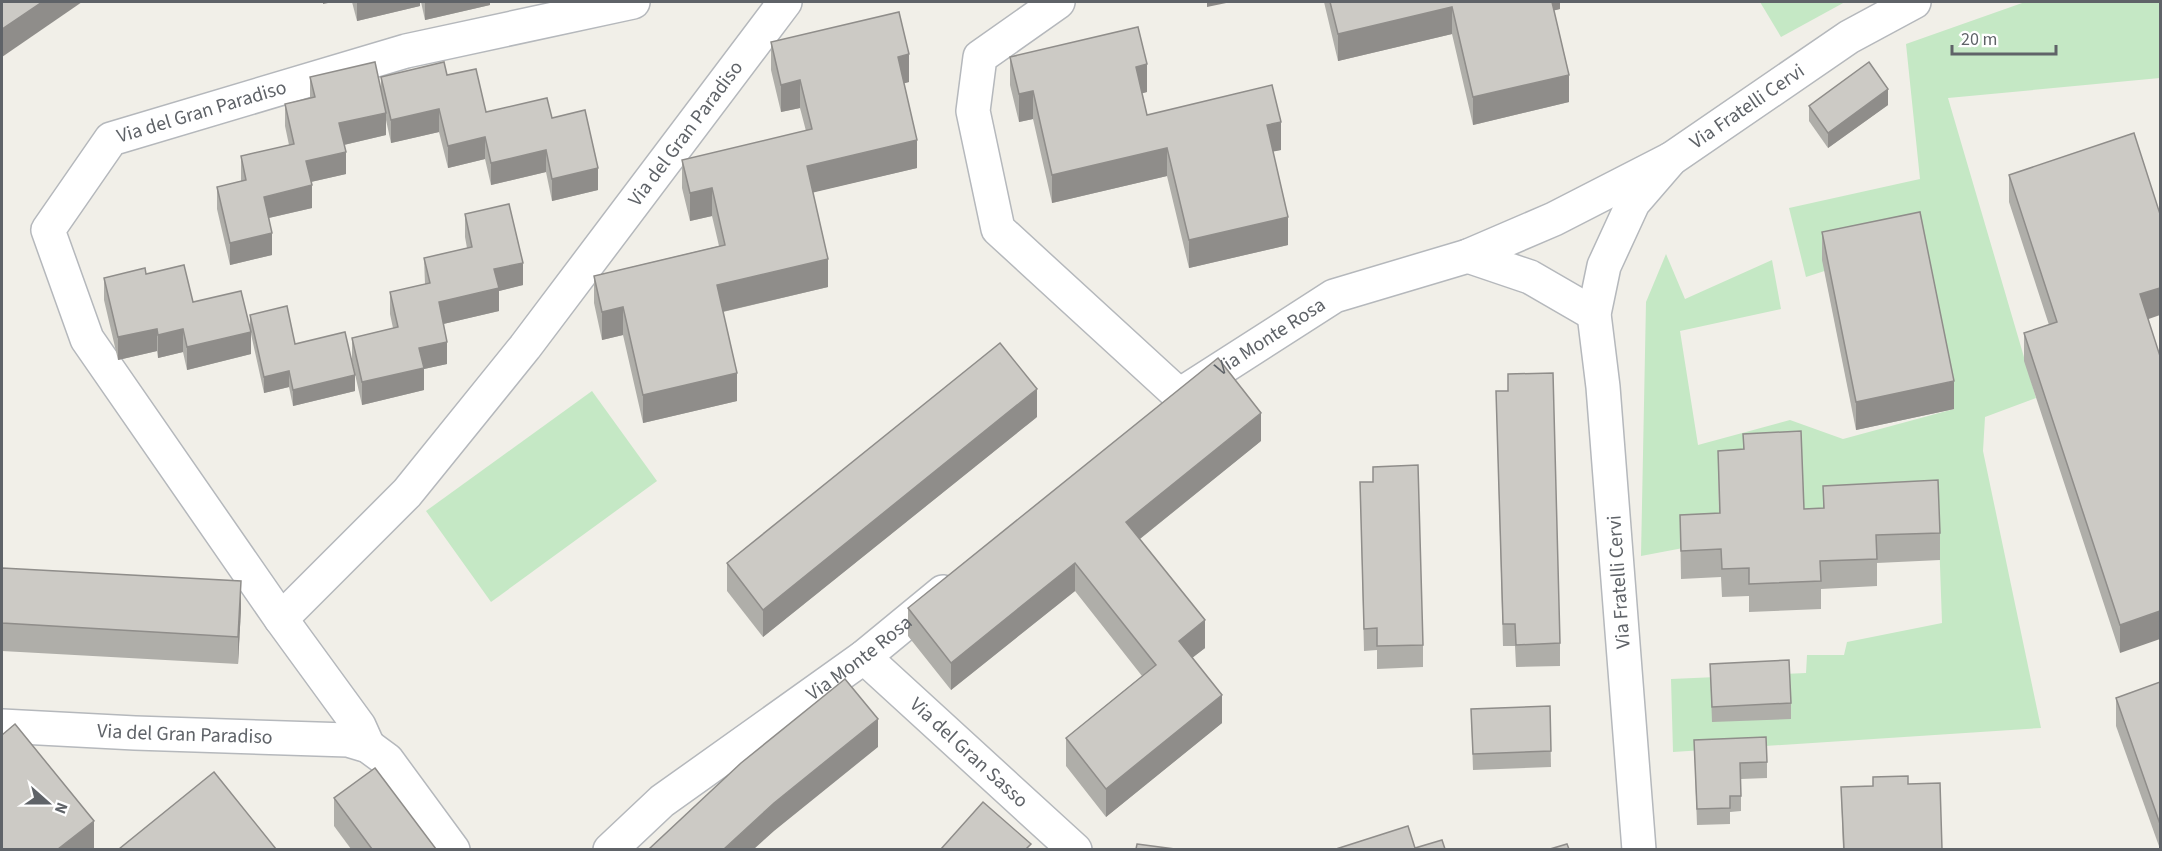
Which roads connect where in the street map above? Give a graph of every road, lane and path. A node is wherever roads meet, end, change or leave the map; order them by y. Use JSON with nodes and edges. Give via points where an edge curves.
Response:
{"nodes":[{"id":1,"x":633,"y":2,"type":"edge"},
{"id":2,"x":785,"y":2,"type":"edge"},
{"id":3,"x":1058,"y":2,"type":"edge"},
{"id":4,"x":1914,"y":2,"type":"edge"},
{"id":5,"x":1671,"y":159,"type":"junction"},
{"id":6,"x":1468,"y":256,"type":"junction"},
{"id":7,"x":1594,"y":314,"type":"junction"},
{"id":8,"x":1179,"y":395,"type":"junction"},
{"id":9,"x":1153,"y":417,"type":"edge"},
{"id":10,"x":965,"y":574,"type":"edge"},
{"id":11,"x":281,"y":620,"type":"junction"},
{"id":12,"x":864,"y":657,"type":"junction"},
{"id":13,"x":2,"y":726,"type":"edge"},
{"id":14,"x":368,"y":746,"type":"junction"},
{"id":15,"x":453,"y":849,"type":"edge"},
{"id":16,"x":610,"y":849,"type":"edge"},
{"id":17,"x":1075,"y":849,"type":"edge"},
{"id":18,"x":1639,"y":849,"type":"edge"}],
"edges":[{"from":1,"to":11,"type":"street","name":"Via del Gran Paradiso","via":[[406,51],[111,139],[48,230],[87,339]]},
{"from":2,"to":11,"type":"street","name":"Via del Gran Paradiso","via":[[525,347],[407,493]]},
{"from":3,"to":8,"type":"street","via":[[980,57],[973,111],[998,229]]},
{"from":4,"to":5,"type":"street","name":"Via Fratelli Cervi","via":[[1849,37]]},
{"from":5,"to":6,"type":"street","name":"Via Monte Rosa","via":[[1554,219]]},
{"from":5,"to":7,"type":"street","name":"Via Fratelli Cervi","via":[[1634,203],[1604,266]]},
{"from":6,"to":7,"type":"street","via":[[1530,277]]},
{"from":6,"to":8,"type":"street","name":"Via Monte Rosa","via":[[1334,296]]},
{"from":7,"to":18,"type":"street","name":"Via Fratelli Cervi"},
{"from":8,"to":9,"type":"street","name":"Via Monte Rosa"},
{"from":10,"to":12,"type":"street","name":"Via Monte Rosa"},
{"from":11,"to":14,"type":"street","name":"Via del Gran Paradiso","via":[[359,726]]},
{"from":12,"to":16,"type":"street","name":"Via Monte Rosa","via":[[662,801]]},
{"from":12,"to":17,"type":"street","name":"Via del Gran Sasso"},
{"from":13,"to":14,"type":"street","name":"Via del Gran Paradiso","via":[[348,740]]},
{"from":14,"to":15,"type":"street","name":"Via del Gran Paradiso","via":[[387,760]]}]}
